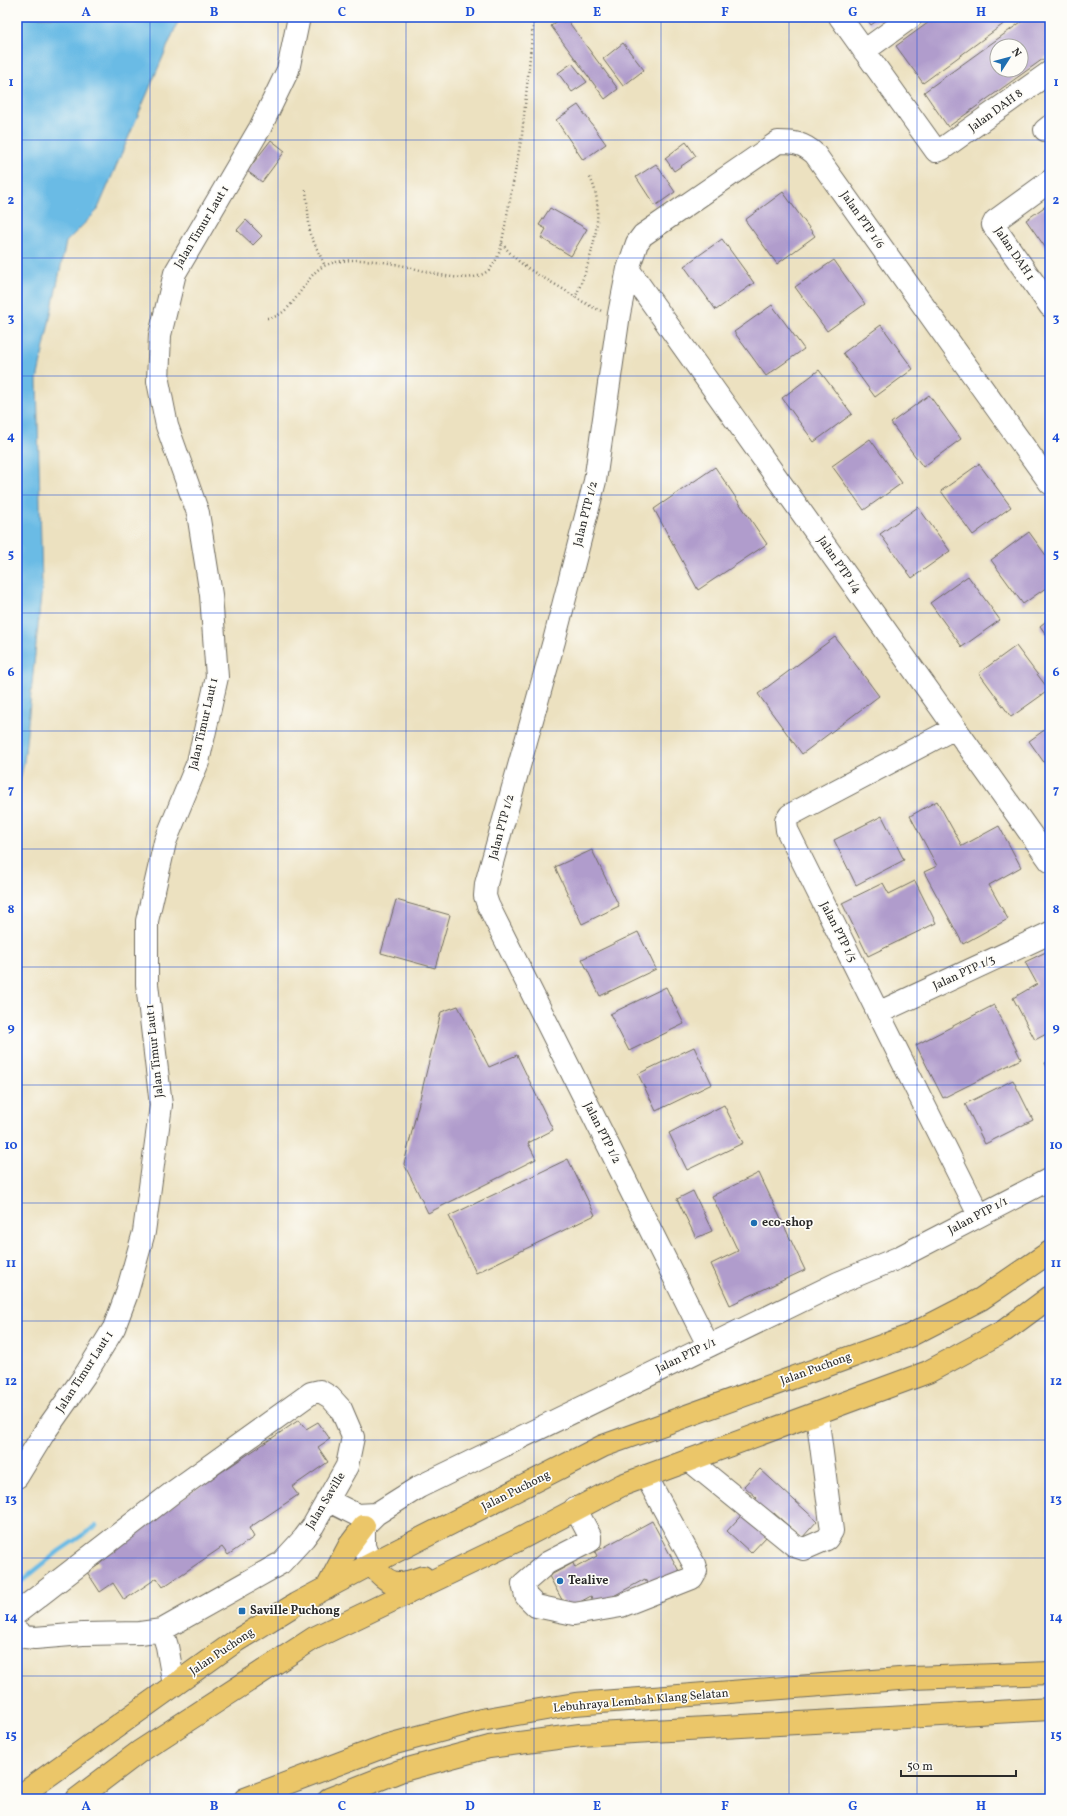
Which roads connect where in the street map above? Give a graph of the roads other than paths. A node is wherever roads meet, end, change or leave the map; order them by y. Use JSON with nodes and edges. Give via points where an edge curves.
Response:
{"nodes":[{"id":1,"x":299,"y":17,"type":"edge"},
{"id":2,"x":840,"y":17,"type":"edge"},
{"id":3,"x":911,"y":17,"type":"edge"},
{"id":4,"x":864,"y":51,"type":"junction"},
{"id":5,"x":1050,"y":72,"type":"edge"},
{"id":6,"x":1050,"y":181,"type":"edge"},
{"id":7,"x":628,"y":269,"type":"junction"},
{"id":8,"x":1050,"y":306,"type":"edge"},
{"id":9,"x":1050,"y":483,"type":"edge"},
{"id":10,"x":955,"y":728,"type":"junction"},
{"id":11,"x":1050,"y":861,"type":"edge"},
{"id":12,"x":1050,"y":933,"type":"edge"},
{"id":13,"x":878,"y":1013,"type":"junction"},
{"id":14,"x":1050,"y":1179,"type":"edge"},
{"id":15,"x":979,"y":1215,"type":"junction"},
{"id":16,"x":1050,"y":1252,"type":"edge"},
{"id":17,"x":1050,"y":1297,"type":"edge"},
{"id":18,"x":708,"y":1345,"type":"junction"},
{"id":19,"x":817,"y":1414,"type":"junction"},
{"id":20,"x":689,"y":1460,"type":"junction"},
{"id":21,"x":646,"y":1476,"type":"junction"},
{"id":22,"x":17,"y":1477,"type":"edge"},
{"id":23,"x":327,"y":1500,"type":"junction"},
{"id":24,"x":575,"y":1508,"type":"junction"},
{"id":25,"x":370,"y":1520,"type":"junction"},
{"id":26,"x":516,"y":1541,"type":"junction"},
{"id":27,"x":371,"y":1564,"type":"junction"},
{"id":28,"x":326,"y":1588,"type":"junction"},
{"id":29,"x":17,"y":1613,"type":"edge"},
{"id":30,"x":17,"y":1630,"type":"edge"},
{"id":31,"x":162,"y":1630,"type":"junction"},
{"id":32,"x":1050,"y":1673,"type":"edge"},
{"id":33,"x":174,"y":1685,"type":"junction"},
{"id":34,"x":1050,"y":1709,"type":"edge"},
{"id":35,"x":17,"y":1798,"type":"edge"},
{"id":36,"x":77,"y":1799,"type":"edge"},
{"id":37,"x":245,"y":1799,"type":"edge"},
{"id":38,"x":328,"y":1799,"type":"edge"}],
"edges":[{"from":1,"to":22,"type":"street","name":"Jalan Timur Laut 1","via":[[288,70],[260,128],[175,273],[160,335],[158,381],[167,426],[198,512],[211,595],[217,677],[198,762],[165,842],[147,921],[147,984],[161,1105],[144,1232],[114,1328]]},
{"from":2,"to":4,"type":"street"},
{"from":3,"to":4,"type":"street"},
{"from":4,"to":5,"type":"street","name":"Jalan DAH 8","via":[[936,150],[942,150]]},
{"from":6,"to":8,"type":"street","name":"Jalan DAH 1","via":[[993,225]]},
{"from":7,"to":9,"type":"street","name":"Jalan PTP 1/6","via":[[637,243],[649,230],[778,142],[806,145],[815,154]]},
{"from":7,"to":10,"type":"street","name":"Jalan PTP 1/4"},
{"from":7,"to":18,"type":"street","name":"Jalan PTP 1/2","via":[[595,481],[554,642],[486,884],[485,896]]},
{"from":10,"to":11,"type":"street","name":"Jalan PTP 1/4"},
{"from":10,"to":13,"type":"street","name":"Jalan PTP 1/5","via":[[790,815],[786,821],[787,830]]},
{"from":12,"to":13,"type":"street","name":"Jalan PTP 1/3"},
{"from":13,"to":15,"type":"street","name":"Jalan PTP 1/5"},
{"from":14,"to":15,"type":"street","name":"Jalan PTP 1/1"},
{"from":15,"to":18,"type":"street","name":"Jalan PTP 1/1","via":[[898,1258],[838,1283]]},
{"from":16,"to":27,"type":"main road","name":"Jalan Puchong","via":[[981,1299],[908,1336],[603,1446]]},
{"from":17,"to":19,"type":"main road","via":[[1004,1332],[928,1372]]},
{"from":18,"to":25,"type":"street","name":"Jalan PTP 1/1","via":[[419,1488]]},
{"from":19,"to":20,"type":"main road"},
{"from":19,"to":20,"type":"street","via":[[832,1531],[827,1539],[804,1549],[795,1546]]},
{"from":20,"to":21,"type":"main road"},
{"from":21,"to":24,"type":"main road"},
{"from":21,"to":24,"type":"street","via":[[694,1564],[696,1570],[692,1578],[621,1606],[574,1614],[536,1606],[526,1596],[523,1584],[547,1564],[590,1541],[590,1536]]},
{"from":23,"to":25,"type":"street"},
{"from":23,"to":29,"type":"street","name":"Jalan Saville","via":[[347,1466],[353,1437],[341,1409],[320,1391],[311,1393],[172,1493]]},
{"from":23,"to":31,"type":"street","name":"Jalan Saville","via":[[304,1538],[281,1563]]},
{"from":24,"to":26,"type":"main road"},
{"from":25,"to":27,"type":"street","via":[[364,1546]]},
{"from":25,"to":28,"type":"main road","via":[[349,1546]]},
{"from":26,"to":27,"type":"main road","via":[[461,1558],[406,1584],[383,1579]]},
{"from":26,"to":36,"type":"main road","via":[[314,1638],[139,1752]]},
{"from":27,"to":28,"type":"main road","name":"Jalan Puchong"},
{"from":28,"to":33,"type":"main road","name":"Jalan Puchong","via":[[236,1641]]},
{"from":30,"to":31,"type":"street","name":"Jalan Saville","via":[[25,1637],[34,1638]]},
{"from":31,"to":33,"type":"street"},
{"from":32,"to":37,"type":"main road","name":"Lebuhraya Lembah Klang Selatan","via":[[912,1678],[575,1704],[481,1720],[388,1745]]},
{"from":33,"to":35,"type":"main road","name":"Jalan Puchong"},
{"from":34,"to":38,"type":"main road","via":[[580,1735],[489,1747],[400,1771]]}]}
